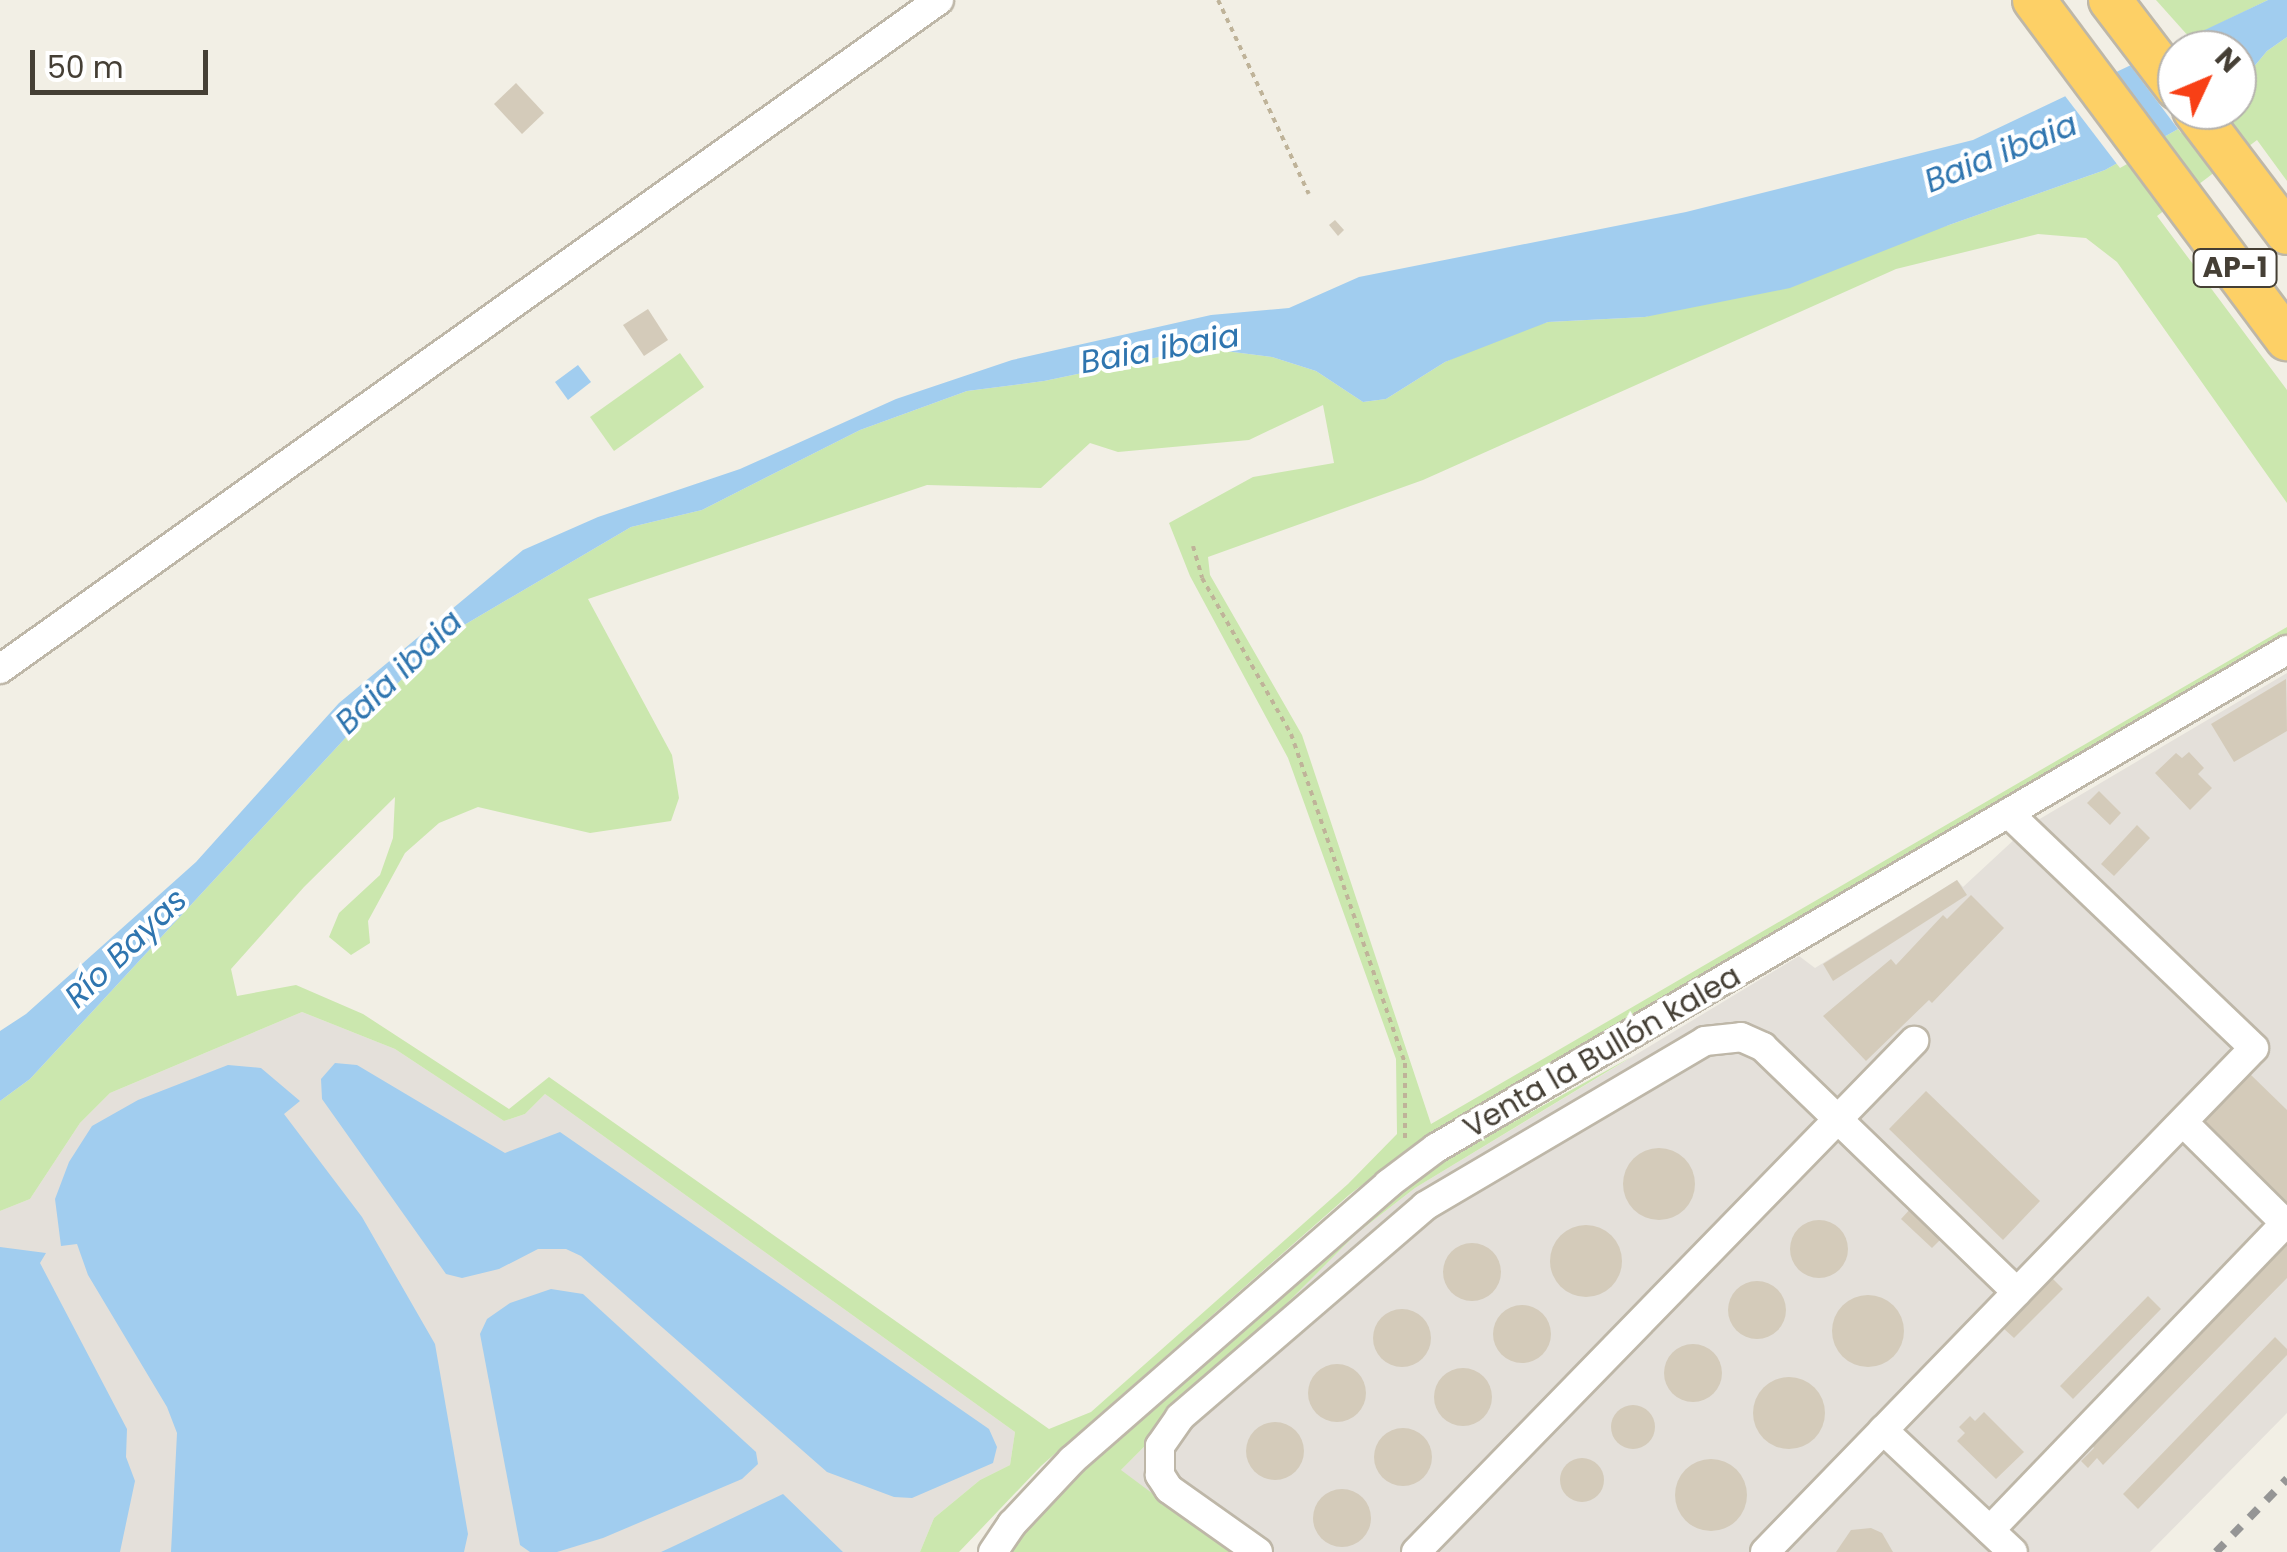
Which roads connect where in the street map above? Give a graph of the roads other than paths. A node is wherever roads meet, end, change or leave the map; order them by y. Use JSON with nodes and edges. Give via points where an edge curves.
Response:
{"nodes":[{"id":1,"x":939,"y":0,"type":"edge"},
{"id":2,"x":2110,"y":0,"type":"edge"},
{"id":3,"x":2044,"y":13,"type":"edge"},
{"id":4,"x":2157,"y":62,"type":"edge"},
{"id":5,"x":2209,"y":130,"type":"edge"},
{"id":6,"x":2287,"y":234,"type":"edge"},
{"id":7,"x":2287,"y":339,"type":"edge"},
{"id":8,"x":2287,"y":650,"type":"edge"},
{"id":9,"x":0,"y":669,"type":"edge"},
{"id":10,"x":2008,"y":813,"type":"junction"},
{"id":11,"x":1914,"y":1041,"type":"dead end"},
{"id":12,"x":1838,"y":1115,"type":"junction"},
{"id":13,"x":2185,"y":1124,"type":"junction"},
{"id":14,"x":2016,"y":1292,"type":"junction"},
{"id":15,"x":1883,"y":1430,"type":"junction"},
{"id":16,"x":1990,"y":1530,"type":"junction"},
{"id":17,"x":992,"y":1552,"type":"edge"},
{"id":18,"x":1258,"y":1552,"type":"edge"},
{"id":19,"x":1416,"y":1552,"type":"edge"},
{"id":20,"x":1764,"y":1552,"type":"edge"},
{"id":21,"x":2013,"y":1552,"type":"edge"}],
"edges":[{"from":1,"to":9,"type":"street"},
{"from":2,"to":4,"type":"highway"},
{"from":3,"to":7,"type":"highway","number":"AP-1"},
{"from":5,"to":6,"type":"highway","number":"AP-1"},
{"from":8,"to":10,"type":"street","name":"Venta la Bullón kalea"},
{"from":10,"to":13,"type":"street","via":[[2254,1048]]},
{"from":10,"to":17,"type":"street","name":"Venta la Bullón kalea","via":[[1419,1161],[1072,1460]]},
{"from":11,"to":12,"type":"street"},
{"from":12,"to":14,"type":"street"},
{"from":12,"to":18,"type":"street","via":[[1762,1047],[1742,1037],[1715,1038],[1425,1206],[1180,1417],[1160,1446],[1160,1475],[1169,1489]]},
{"from":12,"to":19,"type":"street"},
{"from":13,"to":14,"type":"street"},
{"from":13,"to":16,"type":"street","via":[[2285,1222]]},
{"from":14,"to":15,"type":"street"},
{"from":15,"to":16,"type":"street"},
{"from":15,"to":20,"type":"street"},
{"from":16,"to":21,"type":"street"}]}
